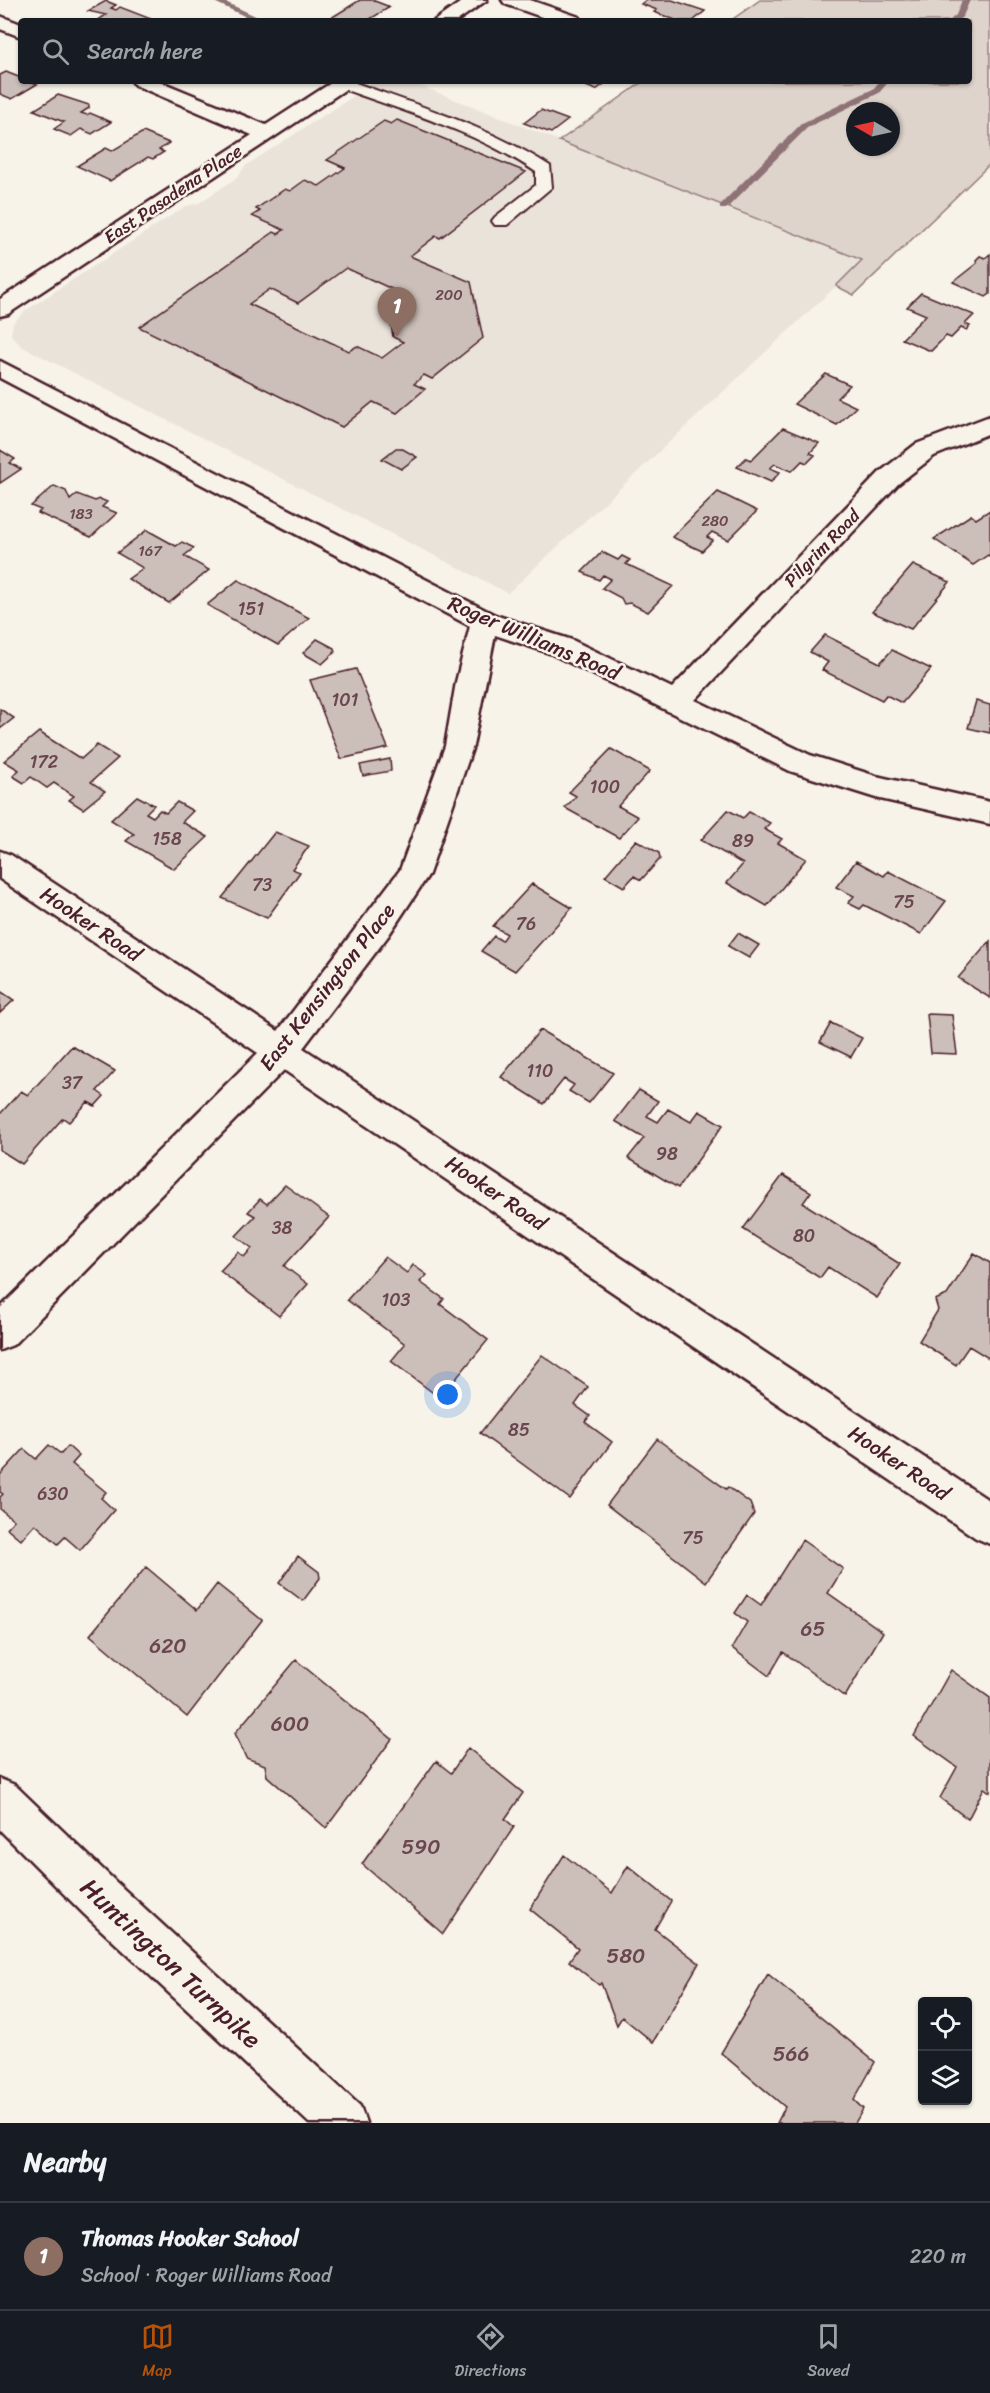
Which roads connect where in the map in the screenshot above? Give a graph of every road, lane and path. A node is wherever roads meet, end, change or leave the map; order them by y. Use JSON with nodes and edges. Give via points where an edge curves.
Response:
{"nodes":[{"id":1,"x":477,"y":0,"type":"edge"},
{"id":2,"x":513,"y":0,"type":"edge"},
{"id":3,"x":449,"y":18,"type":"edge"},
{"id":4,"x":564,"y":18,"type":"edge"},
{"id":5,"x":0,"y":22,"type":"edge"},
{"id":6,"x":18,"y":30,"type":"edge"},
{"id":7,"x":149,"y":84,"type":"edge"},
{"id":8,"x":343,"y":84,"type":"edge"},
{"id":9,"x":351,"y":84,"type":"edge"},
{"id":10,"x":266,"y":133,"type":"junction"},
{"id":11,"x":501,"y":221,"type":"dead end"},
{"id":12,"x":0,"y":309,"type":"edge"},
{"id":13,"x":0,"y":368,"type":"edge"},
{"id":14,"x":990,"y":424,"type":"edge"},
{"id":15,"x":485,"y":622,"type":"junction"},
{"id":16,"x":676,"y":702,"type":"junction"},
{"id":17,"x":990,"y":813,"type":"edge"},
{"id":18,"x":0,"y":863,"type":"edge"},
{"id":19,"x":282,"y":1050,"type":"junction"},
{"id":20,"x":0,"y":1333,"type":"edge"},
{"id":21,"x":990,"y":1524,"type":"edge"},
{"id":22,"x":0,"y":1800,"type":"edge"},
{"id":23,"x":343,"y":2123,"type":"edge"}],
"edges":[{"from":1,"to":3,"type":"street"},
{"from":2,"to":4,"type":"street"},
{"from":5,"to":6,"type":"street"},
{"from":7,"to":10,"type":"street"},
{"from":8,"to":10,"type":"street","name":"East Pasadena Place"},
{"from":9,"to":11,"type":"lane","via":[[465,128],[525,156],[544,170],[544,187]]},
{"from":10,"to":12,"type":"street","name":"East Pasadena Place"},
{"from":13,"to":15,"type":"street","name":"Roger Williams Road"},
{"from":14,"to":16,"type":"street","name":"Pilgrim Road","via":[[925,450],[889,478]]},
{"from":15,"to":16,"type":"street","name":"Roger Williams Road","via":[[562,647]]},
{"from":15,"to":19,"type":"street","name":"East Kensington Place","via":[[459,746],[414,874]]},
{"from":16,"to":17,"type":"street","name":"Roger Williams Road","via":[[743,738],[841,778]]},
{"from":18,"to":19,"type":"street","name":"Hooker Road"},
{"from":19,"to":20,"type":"street","name":"East Kensington Place"},
{"from":19,"to":21,"type":"street","name":"Hooker Road"},
{"from":22,"to":23,"type":"street","name":"Huntington Turnpike"}]}
